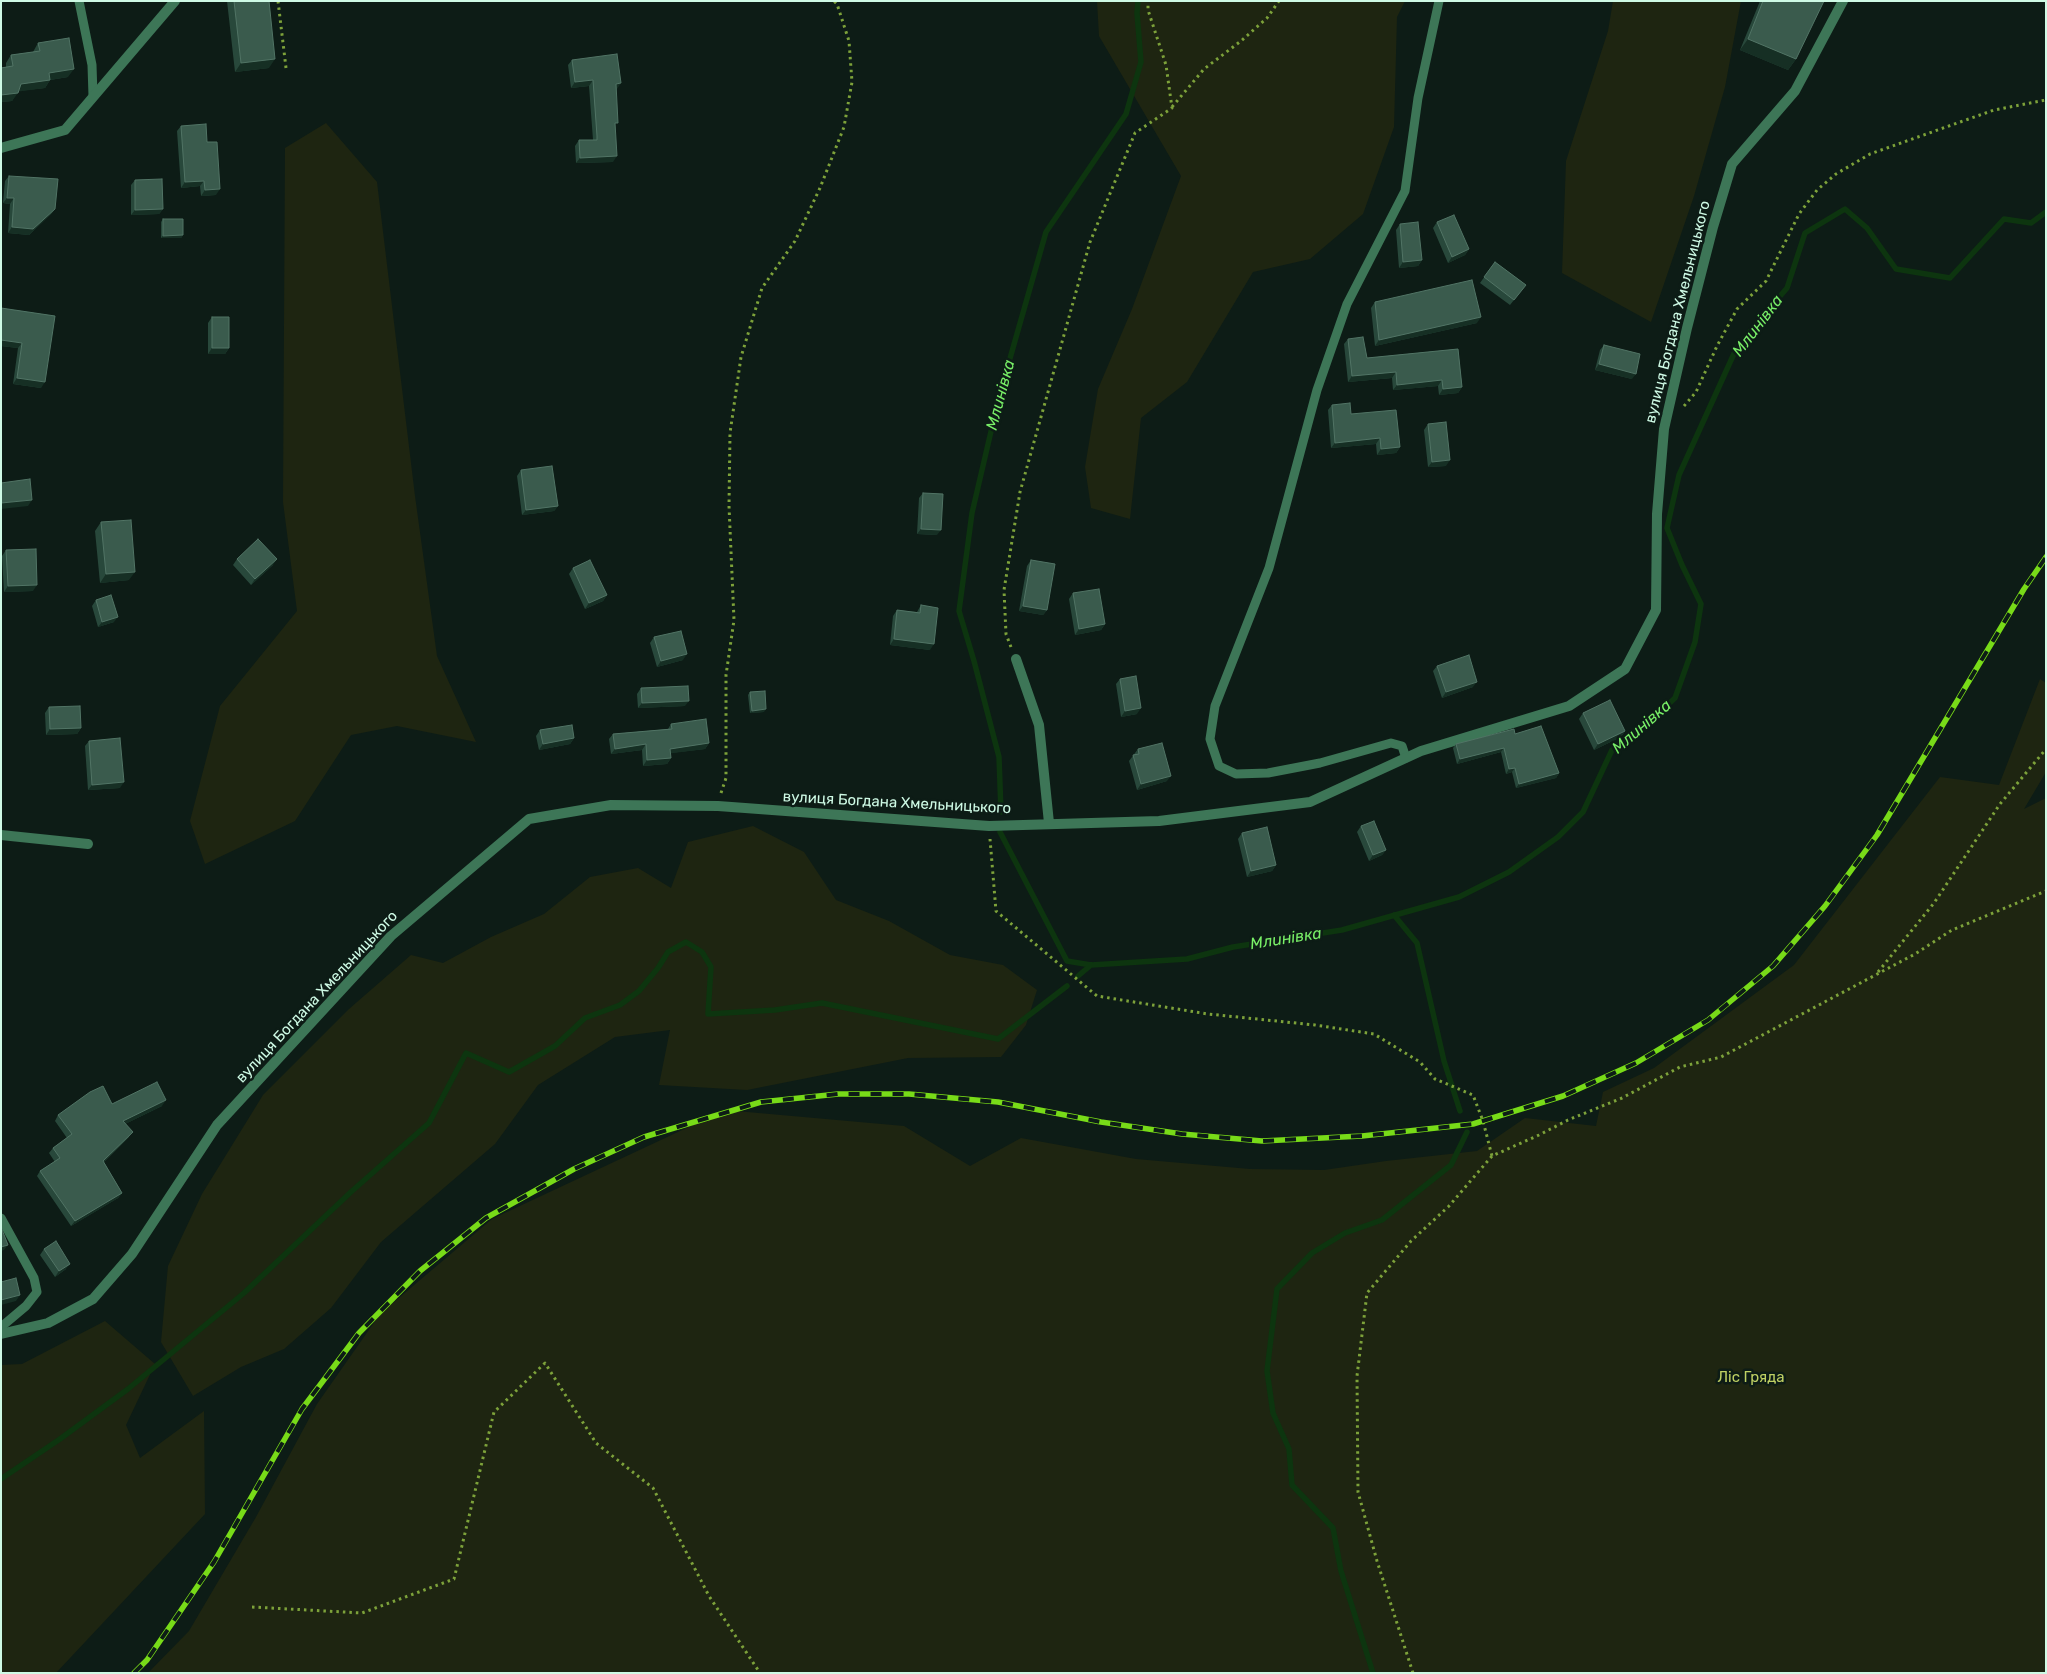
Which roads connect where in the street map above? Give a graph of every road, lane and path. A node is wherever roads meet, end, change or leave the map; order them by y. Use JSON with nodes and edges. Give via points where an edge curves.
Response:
{"nodes":[{"id":1,"x":79,"y":1,"type":"edge"},
{"id":2,"x":175,"y":1,"type":"edge"},
{"id":3,"x":278,"y":1,"type":"edge"},
{"id":4,"x":834,"y":1,"type":"edge"},
{"id":5,"x":1148,"y":1,"type":"edge"},
{"id":6,"x":1280,"y":1,"type":"edge"},
{"id":7,"x":1439,"y":1,"type":"edge"},
{"id":8,"x":1843,"y":1,"type":"edge"},
{"id":9,"x":286,"y":68,"type":"dead end"},
{"id":10,"x":93,"y":96,"type":"junction"},
{"id":11,"x":2046,"y":100,"type":"edge"},
{"id":12,"x":1172,"y":108,"type":"junction"},
{"id":13,"x":1,"y":148,"type":"edge"},
{"id":14,"x":1683,"y":407,"type":"dead end"},
{"id":15,"x":1016,"y":660,"type":"joint"},
{"id":16,"x":2046,"y":749,"type":"edge"},
{"id":17,"x":1406,"y":758,"type":"junction"},
{"id":18,"x":718,"y":806,"type":"junction"},
{"id":19,"x":1049,"y":823,"type":"junction"},
{"id":20,"x":989,"y":826,"type":"junction"},
{"id":21,"x":1,"y":834,"type":"edge"},
{"id":22,"x":88,"y":844,"type":"dead end"},
{"id":23,"x":2046,"y":891,"type":"edge"},
{"id":24,"x":1877,"y":974,"type":"junction"},
{"id":25,"x":1492,"y":1156,"type":"junction"},
{"id":26,"x":1,"y":1218,"type":"edge"},
{"id":27,"x":1,"y":1327,"type":"edge"},
{"id":28,"x":1,"y":1334,"type":"edge"},
{"id":29,"x":252,"y":1607,"type":"dead end"},
{"id":30,"x":760,"y":1673,"type":"edge"},
{"id":31,"x":1413,"y":1673,"type":"edge"}],
"edges":[{"from":1,"to":10,"type":"lane","via":[[92,65]]},
{"from":2,"to":10,"type":"street"},
{"from":3,"to":9,"type":"path"},
{"from":4,"to":18,"type":"path","via":[[849,41],[852,82],[844,126],[795,241],[762,288],[740,367],[730,433],[729,506],[734,620],[726,675],[726,778]]},
{"from":5,"to":12,"type":"path","via":[[1166,65]]},
{"from":6,"to":12,"type":"path","via":[[1267,18],[1204,69]]},
{"from":7,"to":17,"type":"lane","via":[[1418,98],[1405,191],[1347,304],[1317,390],[1269,568],[1215,706],[1210,739],[1219,766],[1236,774],[1268,773],[1320,763],[1391,743],[1402,746]]},
{"from":8,"to":17,"type":"street","name":"вулиця Богдана Хмельницького","via":[[1795,91],[1732,164],[1687,328],[1664,429],[1657,514],[1656,610],[1626,669],[1569,706]]},
{"from":10,"to":13,"type":"street","via":[[64,130]]},
{"from":11,"to":14,"type":"path","via":[[1994,110],[1870,154],[1836,174],[1817,190],[1799,214],[1766,281],[1737,309],[1696,392]]},
{"from":12,"to":15,"type":"path","via":[[1135,132],[1084,260],[1020,492],[1004,590],[1006,634]]},
{"from":15,"to":19,"type":"street","via":[[1039,725]]},
{"from":16,"to":24,"type":"path","via":[[2000,804],[1934,903]]},
{"from":17,"to":19,"type":"street","name":"вулиця Богдана Хмельницького","via":[[1310,802],[1159,821]]},
{"from":18,"to":20,"type":"street","name":"вулиця Богдана Хмельницького"},
{"from":18,"to":28,"type":"street","name":"вулиця Богдана Хмельницького","via":[[611,805],[529,818],[390,936],[217,1126],[132,1254],[93,1300],[48,1323]]},
{"from":19,"to":20,"type":"street","name":"вулиця Богдана Хмельницького"},
{"from":20,"to":25,"type":"path","via":[[996,911],[1098,996],[1208,1014],[1374,1034],[1420,1062],[1435,1079],[1473,1095]]},
{"from":21,"to":22,"type":"street"},
{"from":23,"to":24,"type":"path","via":[[1952,930]]},
{"from":24,"to":25,"type":"path","via":[[1721,1057],[1680,1067],[1622,1098]]},
{"from":25,"to":31,"type":"path","via":[[1449,1206],[1411,1241],[1367,1294],[1357,1376],[1358,1492]]},
{"from":26,"to":27,"type":"lane","via":[[34,1278],[37,1292]]},
{"from":29,"to":30,"type":"path","via":[[362,1613],[454,1579],[494,1412],[546,1363],[596,1443],[652,1488],[709,1596]]}]}
